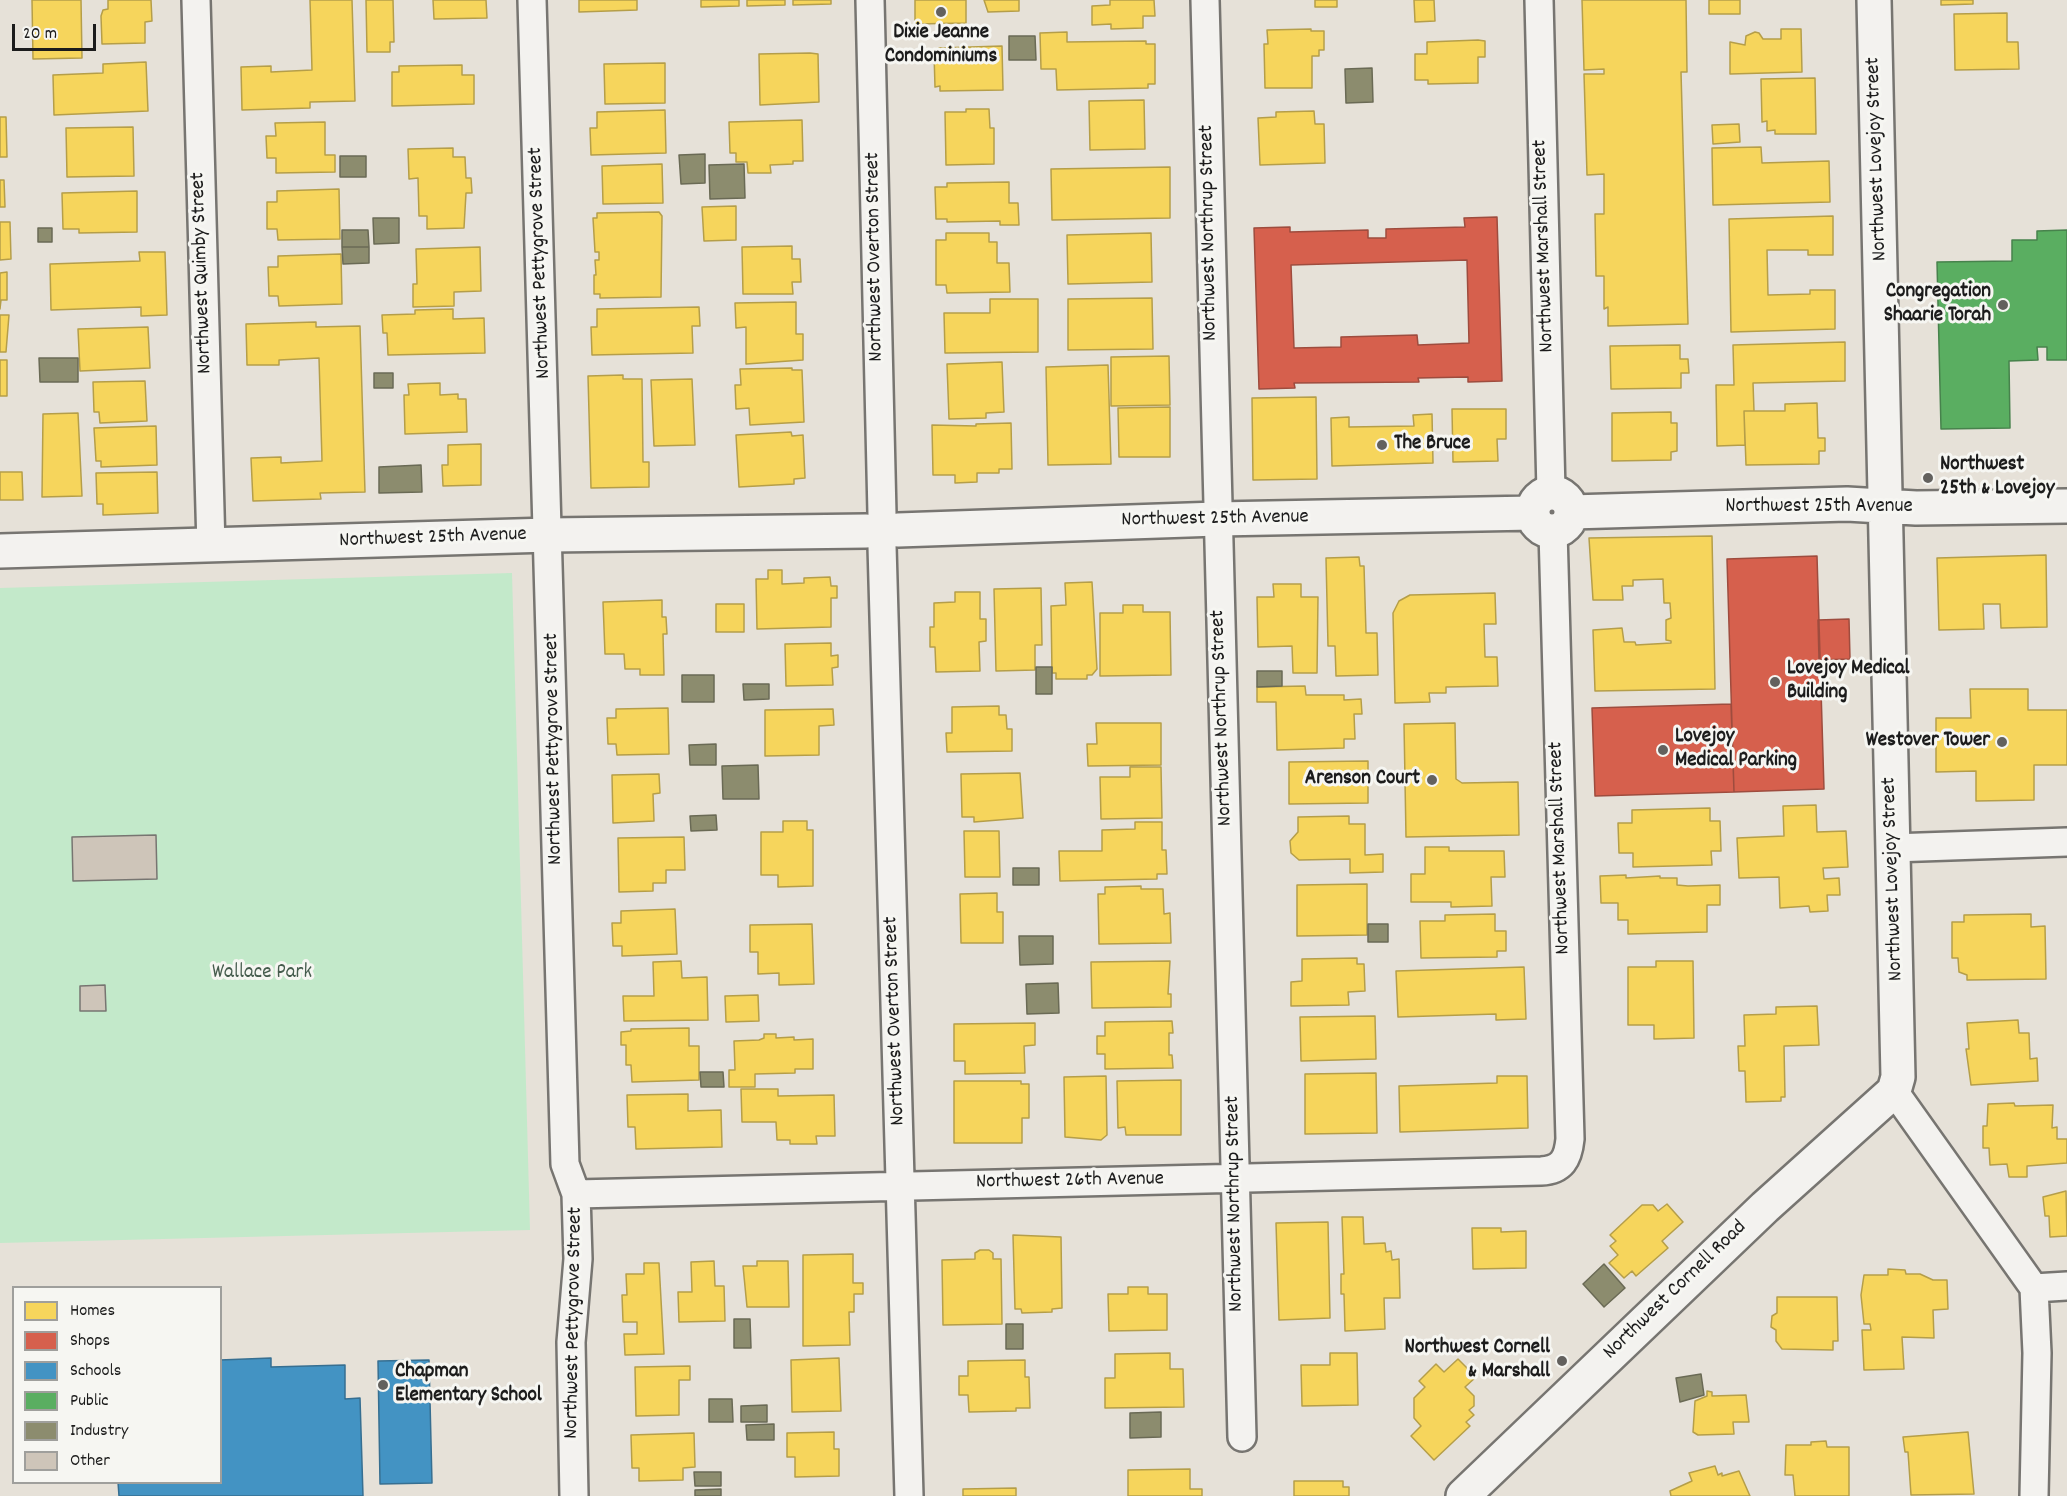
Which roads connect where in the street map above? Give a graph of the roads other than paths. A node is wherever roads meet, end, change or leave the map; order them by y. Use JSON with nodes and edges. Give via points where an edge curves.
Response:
{"nodes":[{"id":1,"x":196,"y":0,"type":"edge"},
{"id":2,"x":532,"y":0,"type":"edge"},
{"id":3,"x":870,"y":0,"type":"edge"},
{"id":4,"x":1204,"y":0,"type":"edge"},
{"id":5,"x":1539,"y":0,"type":"edge"},
{"id":6,"x":1874,"y":0,"type":"edge"},
{"id":7,"x":2067,"y":506,"type":"edge"},
{"id":8,"x":1887,"y":507,"type":"junction"},
{"id":9,"x":1552,"y":512,"type":"junction"},
{"id":10,"x":1217,"y":519,"type":"junction"},
{"id":11,"x":882,"y":530,"type":"junction"},
{"id":12,"x":549,"y":535,"type":"junction"},
{"id":13,"x":211,"y":547,"type":"junction"},
{"id":14,"x":0,"y":551,"type":"edge"},
{"id":15,"x":2067,"y":842,"type":"edge"},
{"id":16,"x":1892,"y":848,"type":"junction"},
{"id":17,"x":1894,"y":1090,"type":"junction"},
{"id":18,"x":1563,"y":1164,"type":"joint"},
{"id":19,"x":1236,"y":1178,"type":"junction"},
{"id":20,"x":901,"y":1187,"type":"junction"},
{"id":21,"x":576,"y":1194,"type":"junction"},
{"id":22,"x":2067,"y":1286,"type":"edge"},
{"id":23,"x":2034,"y":1287,"type":"junction"},
{"id":24,"x":1242,"y":1437,"type":"dead end"},
{"id":25,"x":574,"y":1496,"type":"edge"},
{"id":26,"x":909,"y":1496,"type":"edge"},
{"id":27,"x":1462,"y":1496,"type":"edge"},
{"id":28,"x":2034,"y":1496,"type":"edge"}],
"edges":[{"from":1,"to":13,"type":"street","name":"Northwest Quimby Street"},
{"from":2,"to":12,"type":"street","name":"Northwest Pettygrove Street"},
{"from":3,"to":11,"type":"street","name":"Northwest Overton Street"},
{"from":4,"to":10,"type":"street","name":"Northwest Northrup Street"},
{"from":5,"to":9,"type":"street","name":"Northwest Marshall Street"},
{"from":6,"to":8,"type":"street","name":"Northwest Lovejoy Street"},
{"from":7,"to":8,"type":"street","name":"Northwest 25th Avenue"},
{"from":8,"to":9,"type":"street","name":"Northwest 25th Avenue","via":[[1847,504]]},
{"from":8,"to":16,"type":"street","name":"Northwest Lovejoy Street"},
{"from":9,"to":10,"type":"street","name":"Northwest 25th Avenue"},
{"from":9,"to":18,"type":"street","name":"Northwest Marshall Street","via":[[1570,1139]]},
{"from":10,"to":11,"type":"street","name":"Northwest 25th Avenue"},
{"from":10,"to":19,"type":"street","name":"Northwest Northrup Street"},
{"from":11,"to":12,"type":"street","name":"Northwest 25th Avenue"},
{"from":11,"to":20,"type":"street","name":"Northwest Overton Street"},
{"from":12,"to":13,"type":"street","name":"Northwest 25th Avenue"},
{"from":12,"to":21,"type":"street","name":"Northwest Pettygrove Street","via":[[565,1164]]},
{"from":13,"to":14,"type":"street","name":"Northwest 25th Avenue"},
{"from":15,"to":16,"type":"street"},
{"from":16,"to":17,"type":"street","name":"Northwest Lovejoy Street","via":[[1900,1055]]},
{"from":17,"to":23,"type":"street"},
{"from":17,"to":27,"type":"street","name":"Northwest Cornell Road"},
{"from":18,"to":19,"type":"street","name":"Northwest 26th Avenue","via":[[1540,1171]]},
{"from":19,"to":20,"type":"street","name":"Northwest 26th Avenue"},
{"from":19,"to":24,"type":"street","name":"Northwest Northrup Street"},
{"from":20,"to":21,"type":"street","name":"Northwest 26th Avenue"},
{"from":20,"to":26,"type":"street","name":"Northwest Overton Street"},
{"from":21,"to":25,"type":"street","name":"Northwest Pettygrove Street","via":[[578,1259],[571,1342]]},
{"from":22,"to":23,"type":"street"},
{"from":23,"to":28,"type":"street"}]}
